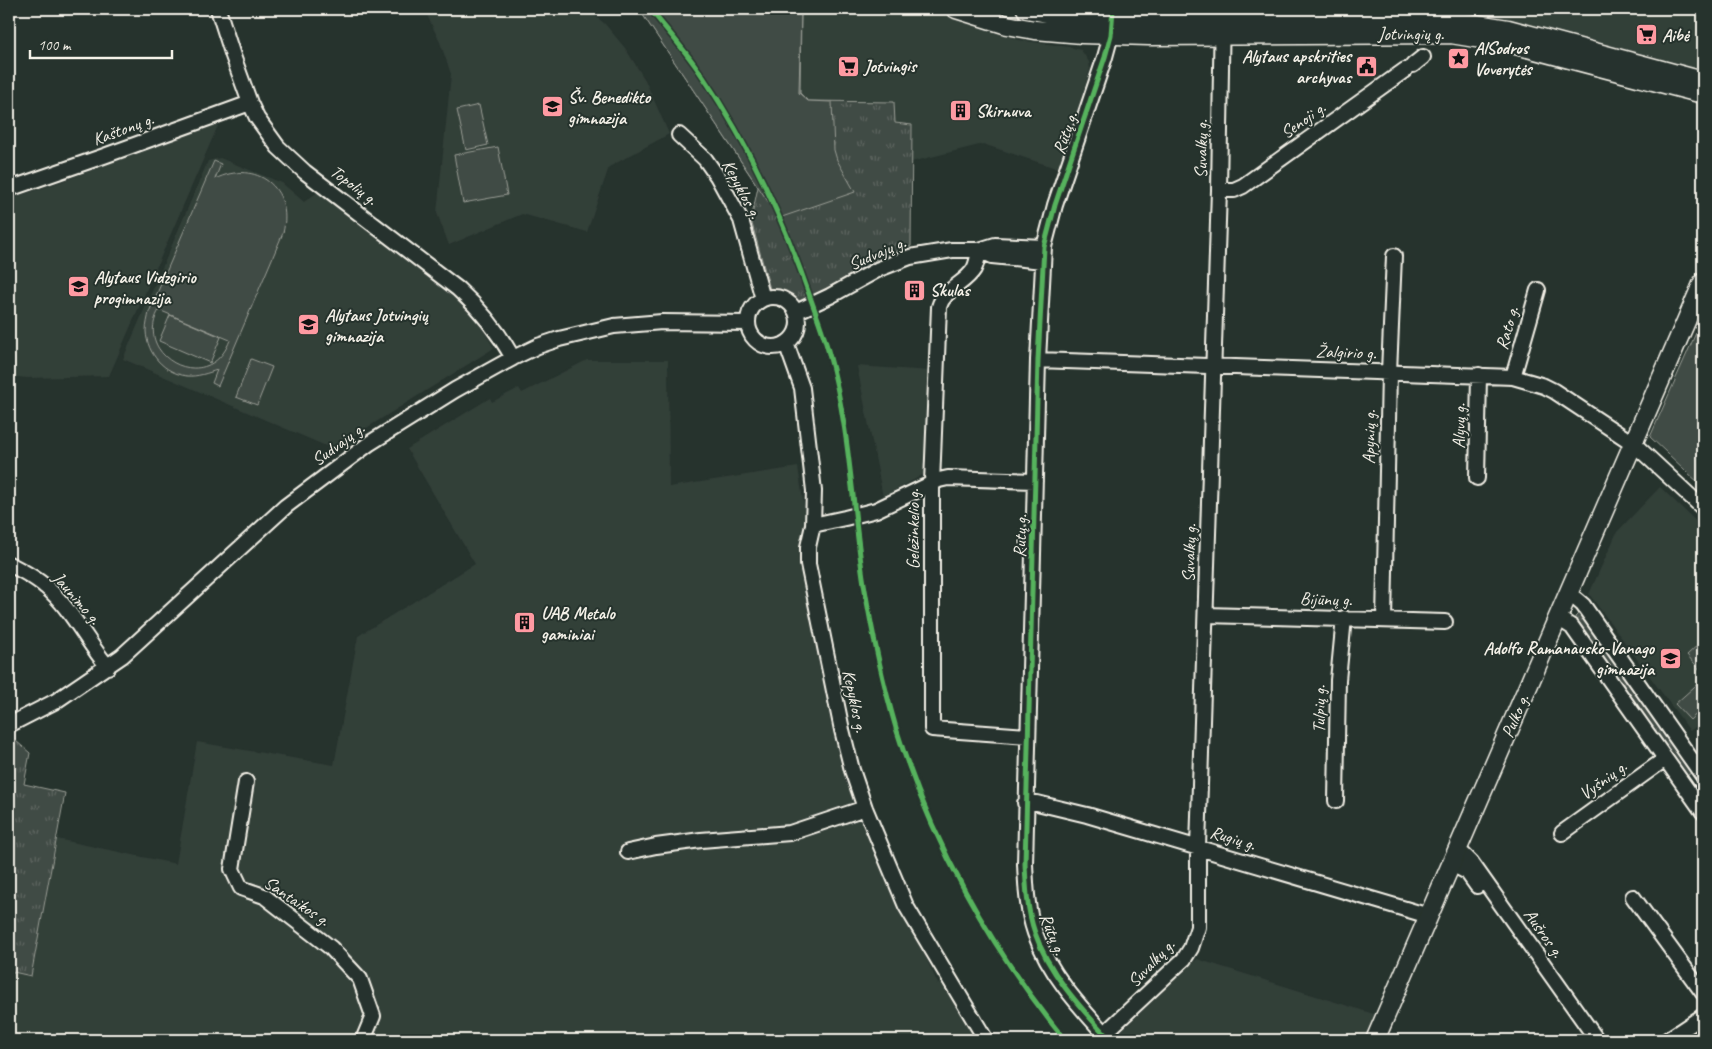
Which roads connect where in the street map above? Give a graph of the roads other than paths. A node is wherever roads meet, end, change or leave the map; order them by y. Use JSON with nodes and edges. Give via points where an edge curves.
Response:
{"nodes":[{"id":1,"x":218,"y":9,"type":"edge"},
{"id":2,"x":956,"y":9,"type":"edge"},
{"id":3,"x":1026,"y":9,"type":"edge"},
{"id":4,"x":1112,"y":21,"type":"edge"},
{"id":5,"x":1222,"y":22,"type":"edge"},
{"id":6,"x":1610,"y":62,"type":"junction"},
{"id":7,"x":1414,"y":64,"type":"dead end"},
{"id":8,"x":1703,"y":80,"type":"edge"},
{"id":9,"x":1703,"y":94,"type":"edge"},
{"id":10,"x":250,"y":103,"type":"junction"},
{"id":11,"x":679,"y":135,"type":"dead end"},
{"id":12,"x":9,"y":189,"type":"edge"},
{"id":13,"x":1219,"y":190,"type":"junction"},
{"id":14,"x":1044,"y":247,"type":"junction"},
{"id":15,"x":979,"y":250,"type":"junction"},
{"id":16,"x":1394,"y":256,"type":"dead end"},
{"id":17,"x":1043,"y":261,"type":"junction"},
{"id":18,"x":1703,"y":282,"type":"edge"},
{"id":19,"x":1538,"y":290,"type":"dead end"},
{"id":20,"x":763,"y":299,"type":"junction"},
{"id":21,"x":796,"y":312,"type":"junction"},
{"id":22,"x":748,"y":324,"type":"junction"},
{"id":23,"x":786,"y":343,"type":"junction"},
{"id":24,"x":513,"y":358,"type":"junction"},
{"id":25,"x":1038,"y":360,"type":"junction"},
{"id":26,"x":1213,"y":366,"type":"junction"},
{"id":27,"x":1389,"y":372,"type":"junction"},
{"id":28,"x":1478,"y":375,"type":"junction"},
{"id":29,"x":1513,"y":377,"type":"junction"},
{"id":30,"x":1634,"y":444,"type":"junction"},
{"id":31,"x":1477,"y":478,"type":"dead end"},
{"id":32,"x":1035,"y":481,"type":"junction"},
{"id":33,"x":932,"y":483,"type":"junction"},
{"id":34,"x":1703,"y":508,"type":"edge"},
{"id":35,"x":812,"y":524,"type":"junction"},
{"id":36,"x":9,"y":564,"type":"edge"},
{"id":37,"x":1568,"y":596,"type":"junction"},
{"id":38,"x":1206,"y":615,"type":"junction"},
{"id":39,"x":1344,"y":618,"type":"junction"},
{"id":40,"x":1558,"y":618,"type":"junction"},
{"id":41,"x":1384,"y":620,"type":"junction"},
{"id":42,"x":1445,"y":622,"type":"dead end"},
{"id":43,"x":108,"y":667,"type":"junction"},
{"id":44,"x":9,"y":725,"type":"edge"},
{"id":45,"x":1028,"y":736,"type":"junction"},
{"id":46,"x":1665,"y":759,"type":"junction"},
{"id":47,"x":1703,"y":775,"type":"edge"},
{"id":48,"x":246,"y":782,"type":"dead end"},
{"id":49,"x":1685,"y":786,"type":"junction"},
{"id":50,"x":1336,"y":801,"type":"dead end"},
{"id":51,"x":1025,"y":803,"type":"junction"},
{"id":52,"x":865,"y":808,"type":"junction"},
{"id":53,"x":1703,"y":812,"type":"edge"},
{"id":54,"x":1562,"y":833,"type":"dead end"},
{"id":55,"x":1198,"y":847,"type":"junction"},
{"id":56,"x":628,"y":852,"type":"dead end"},
{"id":57,"x":1454,"y":858,"type":"junction"},
{"id":58,"x":1633,"y":898,"type":"dead end"},
{"id":59,"x":1429,"y":916,"type":"junction"},
{"id":60,"x":1703,"y":993,"type":"edge"},
{"id":61,"x":1703,"y":1016,"type":"edge"},
{"id":62,"x":1703,"y":1036,"type":"edge"},
{"id":63,"x":1107,"y":1037,"type":"edge"},
{"id":64,"x":363,"y":1040,"type":"edge"},
{"id":65,"x":986,"y":1040,"type":"edge"},
{"id":66,"x":1375,"y":1040,"type":"edge"},
{"id":67,"x":1586,"y":1040,"type":"edge"},
{"id":68,"x":1597,"y":1040,"type":"edge"},
{"id":69,"x":1667,"y":1040,"type":"edge"},
{"id":70,"x":1696,"y":1040,"type":"edge"}],
"edges":[{"from":1,"to":10,"type":"street","name":"Topolių g."},
{"from":2,"to":4,"type":"main road","via":[[1007,25],[1073,34]]},
{"from":3,"to":4,"type":"main road"},
{"from":4,"to":5,"type":"main road","name":"Jotvingių g."},
{"from":4,"to":14,"type":"street","name":"Rūtų g."},
{"from":5,"to":6,"type":"main road","name":"Jotvingių g.","via":[[1451,34]]},
{"from":5,"to":13,"type":"street","name":"Suvalkų g."},
{"from":6,"to":8,"type":"main road","name":"Jotvingių g."},
{"from":6,"to":9,"type":"main road","name":"Jotvingių g."},
{"from":7,"to":13,"type":"street","name":"Senoji g.","via":[[1243,186]]},
{"from":10,"to":12,"type":"street","name":"Kaštonų g."},
{"from":10,"to":24,"type":"street","name":"Topolių g.","via":[[257,118],[288,158],[458,288],[479,308]]},
{"from":11,"to":20,"type":"street","name":"Kepyklos g.","via":[[705,159],[741,220]]},
{"from":13,"to":26,"type":"street","name":"Suvalkų g."},
{"from":14,"to":15,"type":"street","name":"Sudvajų g.","via":[[995,245]]},
{"from":14,"to":17,"type":"street","name":"Rūtų g."},
{"from":15,"to":17,"type":"street","name":"Sudvajų g.","via":[[992,256]]},
{"from":15,"to":21,"type":"street","name":"Sudvajų g.","via":[[940,251],[893,262]]},
{"from":15,"to":33,"type":"street","name":"Geležinkelio g.","via":[[974,270],[944,296],[939,306]]},
{"from":16,"to":27,"type":"street","name":"Apynių g."},
{"from":17,"to":25,"type":"street","name":"Rūtų g."},
{"from":18,"to":30,"type":"main road","name":"Pulko g."},
{"from":19,"to":29,"type":"street","name":"Rato g."},
{"from":20,"to":21,"type":"street","via":[[782,298]]},
{"from":20,"to":22,"type":"street","via":[[750,311]]},
{"from":21,"to":23,"type":"street","via":[[798,326]]},
{"from":22,"to":23,"type":"street","via":[[758,342],[772,346]]},
{"from":22,"to":24,"type":"street","name":"Sudvajų g.","via":[[662,322],[614,326],[559,339]]},
{"from":23,"to":35,"type":"street","name":"Kepyklos g.","via":[[802,388],[814,491]]},
{"from":24,"to":43,"type":"street","name":"Sudvajų g.","via":[[378,438],[286,506]]},
{"from":25,"to":26,"type":"street","name":"Žalgirio g."},
{"from":25,"to":32,"type":"street","name":"Rūtų g."},
{"from":26,"to":27,"type":"street","name":"Žalgirio g."},
{"from":26,"to":38,"type":"street","name":"Suvalkų g."},
{"from":27,"to":28,"type":"street","name":"Žalgirio g."},
{"from":27,"to":41,"type":"street","name":"Apynių g."},
{"from":28,"to":29,"type":"street","name":"Žalgirio g."},
{"from":28,"to":31,"type":"street","name":"Alyvų g."},
{"from":29,"to":30,"type":"street","name":"Žalgirio g.","via":[[1554,391]]},
{"from":30,"to":34,"type":"street","name":"Žalgirio g."},
{"from":30,"to":37,"type":"main road","name":"Pulko g."},
{"from":32,"to":33,"type":"street","via":[[948,478]]},
{"from":32,"to":45,"type":"street","name":"Rūtų g."},
{"from":33,"to":35,"type":"street","via":[[876,510]]},
{"from":33,"to":45,"type":"street","name":"Geležinkelio g.","via":[[932,729]]},
{"from":35,"to":52,"type":"street","name":"Kepyklos g.","via":[[808,564],[842,730]]},
{"from":36,"to":43,"type":"street","name":"Jaunimo g.","via":[[52,593]]},
{"from":37,"to":40,"type":"main road","name":"Pulko g."},
{"from":37,"to":47,"type":"street","via":[[1583,605]]},
{"from":38,"to":39,"type":"street","name":"Bijūnų g."},
{"from":38,"to":55,"type":"street","name":"Suvalkų g."},
{"from":39,"to":41,"type":"street","name":"Bijūnų g."},
{"from":39,"to":50,"type":"street","name":"Tulpių g.","via":[[1338,680]]},
{"from":40,"to":46,"type":"street","via":[[1572,626]]},
{"from":40,"to":57,"type":"main road","name":"Pulko g."},
{"from":41,"to":42,"type":"street","name":"Bijūnų g."},
{"from":43,"to":44,"type":"street","name":"Sudvajų g.","via":[[56,701]]},
{"from":45,"to":51,"type":"street","name":"Rūtų g."},
{"from":46,"to":49,"type":"street"},
{"from":46,"to":54,"type":"street","name":"Vyšnių g."},
{"from":47,"to":49,"type":"street"},
{"from":48,"to":64,"type":"street","name":"Santaikos g.","via":[[232,869],[241,888],[264,896],[324,941],[360,979],[373,1016]]},
{"from":49,"to":53,"type":"street"},
{"from":51,"to":55,"type":"street","name":"Rugių g.","via":[[1087,815]]},
{"from":51,"to":63,"type":"street","name":"Rūtų g.","via":[[1025,884],[1035,934],[1070,993]]},
{"from":52,"to":56,"type":"street","via":[[790,832],[701,840]]},
{"from":52,"to":65,"type":"street","name":"Kepyklos g.","via":[[906,906]]},
{"from":55,"to":59,"type":"street","name":"Rugių g."},
{"from":55,"to":63,"type":"street","name":"Suvalkų g.","via":[[1198,927],[1191,948],[1173,971]]},
{"from":57,"to":59,"type":"main road","name":"Pulko g."},
{"from":57,"to":67,"type":"street","name":"Aušros g."},
{"from":57,"to":68,"type":"street","name":"Aušros g.","via":[[1471,862]]},
{"from":58,"to":60,"type":"street"},
{"from":59,"to":66,"type":"main road","name":"Pulko g."},
{"from":61,"to":69,"type":"street"},
{"from":62,"to":70,"type":"street"}]}
